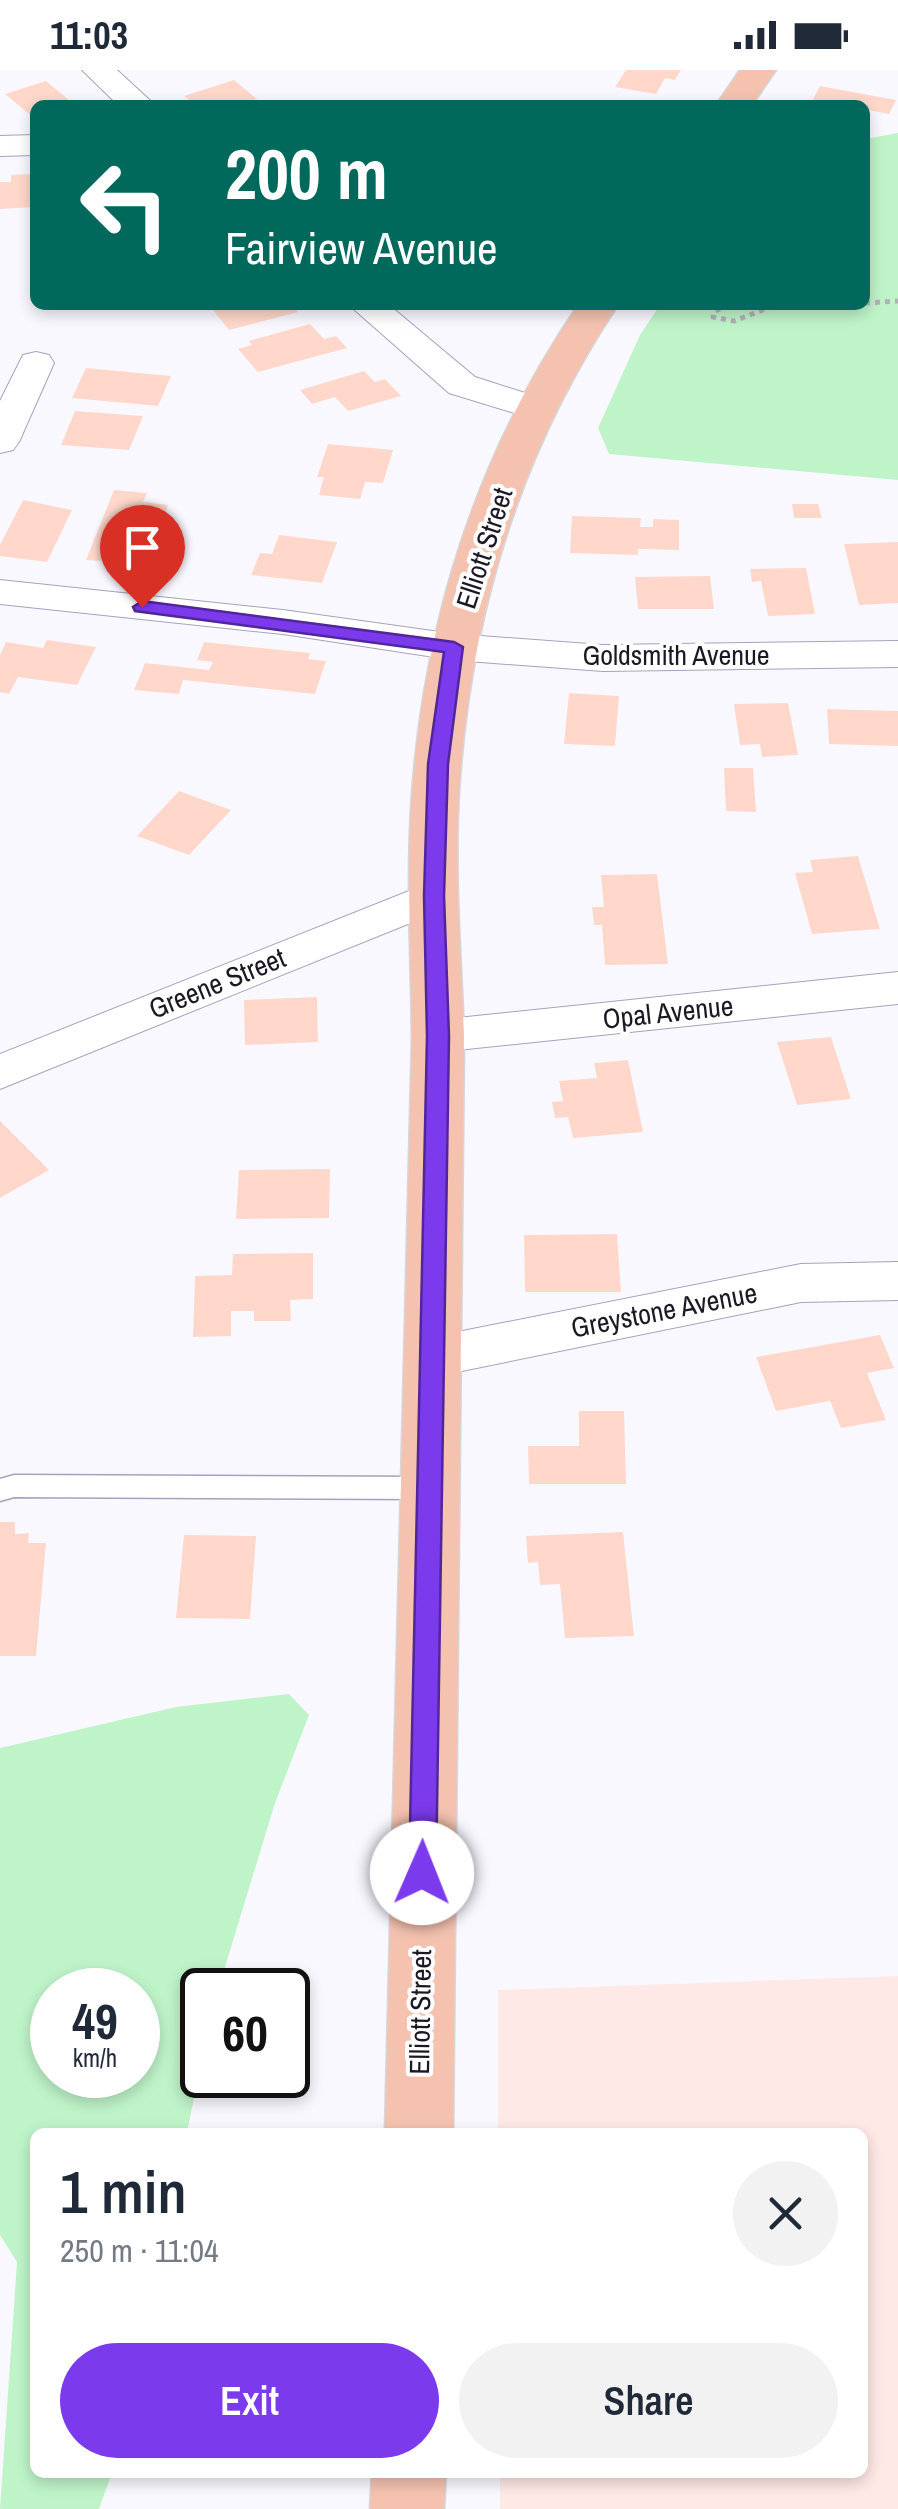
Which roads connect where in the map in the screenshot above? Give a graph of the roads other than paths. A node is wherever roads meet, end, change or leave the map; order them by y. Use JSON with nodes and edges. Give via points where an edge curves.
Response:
{"nodes":[{"id":1,"x":98,"y":70,"type":"edge"},
{"id":2,"x":758,"y":70,"type":"edge"},
{"id":3,"x":132,"y":100,"type":"edge"},
{"id":4,"x":737,"y":100,"type":"edge"},
{"id":5,"x":30,"y":145,"type":"edge"},
{"id":6,"x":0,"y":146,"type":"edge"},
{"id":7,"x":373,"y":310,"type":"edge"},
{"id":8,"x":595,"y":310,"type":"edge"},
{"id":9,"x":36,"y":363,"type":"dead end"},
{"id":10,"x":534,"y":408,"type":"junction"},
{"id":11,"x":0,"y":442,"type":"edge"},
{"id":12,"x":0,"y":592,"type":"edge"},
{"id":13,"x":454,"y":647,"type":"junction"},
{"id":14,"x":898,"y":654,"type":"edge"},
{"id":15,"x":434,"y":896,"type":"junction"},
{"id":16,"x":898,"y":988,"type":"edge"},
{"id":17,"x":438,"y":1036,"type":"junction"},
{"id":18,"x":0,"y":1072,"type":"edge"},
{"id":19,"x":898,"y":1281,"type":"edge"},
{"id":20,"x":432,"y":1357,"type":"junction"},
{"id":21,"x":429,"y":1488,"type":"junction"},
{"id":22,"x":0,"y":1490,"type":"edge"},
{"id":23,"x":419,"y":2128,"type":"edge"},
{"id":24,"x":408,"y":2478,"type":"edge"},
{"id":25,"x":408,"y":2509,"type":"edge"}],
"edges":[{"from":1,"to":3,"type":"street"},
{"from":2,"to":4,"type":"main road"},
{"from":5,"to":6,"type":"street"},
{"from":7,"to":10,"type":"street","via":[[462,385]]},
{"from":8,"to":10,"type":"main road","name":"Elliott Street"},
{"from":9,"to":11,"type":"street"},
{"from":10,"to":13,"type":"main road","name":"Elliott Street","via":[[490,520]]},
{"from":12,"to":13,"type":"street","name":"Goldsmith Avenue"},
{"from":13,"to":14,"type":"street","name":"Goldsmith Avenue","via":[[603,658]]},
{"from":13,"to":15,"type":"main road","name":"Elliott Street","via":[[438,764]]},
{"from":15,"to":17,"type":"main road","name":"Elliott Street"},
{"from":15,"to":18,"type":"street","name":"Greene Street"},
{"from":16,"to":17,"type":"street","name":"Opal Avenue"},
{"from":17,"to":20,"type":"main road","name":"Elliott Street"},
{"from":19,"to":20,"type":"street","name":"Greystone Avenue","via":[[801,1283]]},
{"from":20,"to":21,"type":"main road","name":"Elliott Street"},
{"from":21,"to":22,"type":"lane"},
{"from":21,"to":23,"type":"main road","name":"Elliott Street"},
{"from":24,"to":25,"type":"main road"}]}
